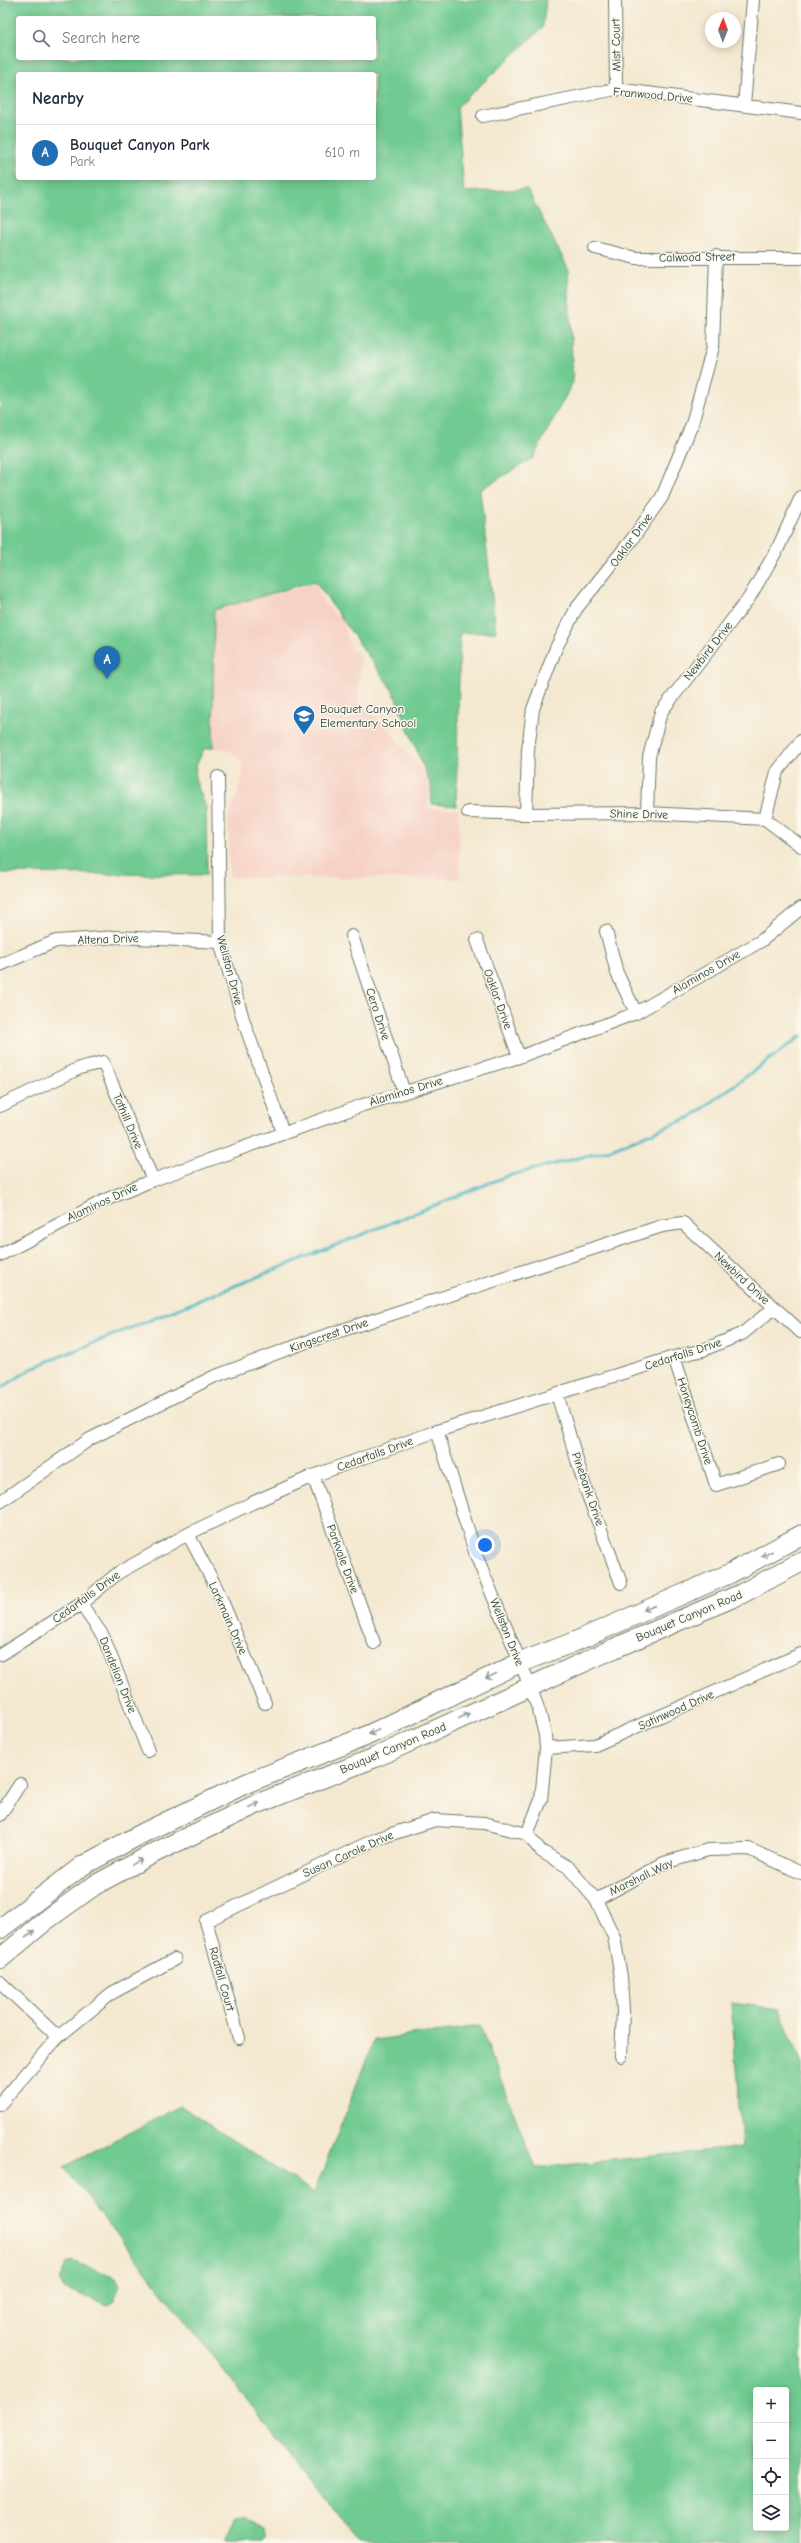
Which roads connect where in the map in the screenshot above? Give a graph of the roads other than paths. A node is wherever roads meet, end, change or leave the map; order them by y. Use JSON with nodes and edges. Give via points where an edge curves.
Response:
{"nodes":[{"id":1,"x":615,"y":0,"type":"edge"},
{"id":2,"x":753,"y":0,"type":"edge"},
{"id":3,"x":616,"y":90,"type":"junction"},
{"id":4,"x":744,"y":105,"type":"junction"},
{"id":5,"x":801,"y":113,"type":"edge"},
{"id":6,"x":483,"y":116,"type":"dead end"},
{"id":7,"x":595,"y":248,"type":"dead end"},
{"id":8,"x":716,"y":256,"type":"junction"},
{"id":9,"x":801,"y":258,"type":"edge"},
{"id":10,"x":801,"y":497,"type":"edge"},
{"id":11,"x":801,"y":741,"type":"edge"},
{"id":12,"x":218,"y":778,"type":"dead end"},
{"id":13,"x":468,"y":812,"type":"dead end"},
{"id":14,"x":647,"y":813,"type":"junction"},
{"id":15,"x":526,"y":814,"type":"junction"},
{"id":16,"x":765,"y":819,"type":"junction"},
{"id":17,"x":801,"y":846,"type":"edge"},
{"id":18,"x":801,"y":908,"type":"edge"},
{"id":19,"x":606,"y":931,"type":"dead end"},
{"id":20,"x":352,"y":936,"type":"dead end"},
{"id":21,"x":477,"y":940,"type":"dead end"},
{"id":22,"x":220,"y":942,"type":"junction"},
{"id":23,"x":0,"y":965,"type":"edge"},
{"id":24,"x":636,"y":1013,"type":"junction"},
{"id":25,"x":519,"y":1057,"type":"junction"},
{"id":26,"x":404,"y":1092,"type":"junction"},
{"id":27,"x":0,"y":1106,"type":"edge"},
{"id":28,"x":283,"y":1132,"type":"junction"},
{"id":29,"x":153,"y":1180,"type":"junction"},
{"id":30,"x":683,"y":1224,"type":"joint"},
{"id":31,"x":0,"y":1255,"type":"edge"},
{"id":32,"x":774,"y":1308,"type":"junction"},
{"id":33,"x":801,"y":1332,"type":"edge"},
{"id":34,"x":674,"y":1357,"type":"junction"},
{"id":35,"x":557,"y":1394,"type":"junction"},
{"id":36,"x":437,"y":1431,"type":"junction"},
{"id":37,"x":779,"y":1464,"type":"dead end"},
{"id":38,"x":313,"y":1476,"type":"junction"},
{"id":39,"x":0,"y":1502,"type":"edge"},
{"id":40,"x":188,"y":1534,"type":"junction"},
{"id":41,"x":801,"y":1535,"type":"edge"},
{"id":42,"x":801,"y":1562,"type":"edge"},
{"id":43,"x":622,"y":1583,"type":"dead end"},
{"id":44,"x":81,"y":1604,"type":"junction"},
{"id":45,"x":374,"y":1642,"type":"dead end"},
{"id":46,"x":801,"y":1654,"type":"edge"},
{"id":47,"x":0,"y":1655,"type":"edge"},
{"id":48,"x":519,"y":1663,"type":"junction"},
{"id":49,"x":530,"y":1686,"type":"junction"},
{"id":50,"x":265,"y":1703,"type":"dead end"},
{"id":51,"x":546,"y":1748,"type":"junction"},
{"id":52,"x":148,"y":1751,"type":"dead end"},
{"id":53,"x":20,"y":1784,"type":"dead end"},
{"id":54,"x":0,"y":1815,"type":"edge"},
{"id":55,"x":527,"y":1834,"type":"junction"},
{"id":56,"x":801,"y":1873,"type":"edge"},
{"id":57,"x":596,"y":1900,"type":"junction"},
{"id":58,"x":206,"y":1921,"type":"joint"},
{"id":59,"x":0,"y":1929,"type":"edge"},
{"id":60,"x":0,"y":1959,"type":"edge"},
{"id":61,"x":175,"y":1959,"type":"dead end"},
{"id":62,"x":0,"y":1982,"type":"edge"},
{"id":63,"x":58,"y":2037,"type":"junction"},
{"id":64,"x":239,"y":2038,"type":"dead end"},
{"id":65,"x":621,"y":2056,"type":"dead end"},
{"id":66,"x":0,"y":2104,"type":"edge"}],
"edges":[{"from":1,"to":3,"type":"street","name":"Mist Court"},
{"from":2,"to":4,"type":"street"},
{"from":3,"to":4,"type":"street","name":"Franwood Drive"},
{"from":3,"to":6,"type":"street","name":"Franwood Drive"},
{"from":4,"to":5,"type":"street","name":"Franwood Drive"},
{"from":7,"to":8,"type":"street","name":"Calwood Street","via":[[636,258]]},
{"from":8,"to":9,"type":"street","name":"Calwood Street"},
{"from":8,"to":15,"type":"street","name":"Oaklar Drive","via":[[713,347],[692,424],[662,497],[576,609],[556,648],[533,709],[528,750]]},
{"from":10,"to":14,"type":"street","name":"Newbird Drive","via":[[778,548],[749,598],[661,712],[649,757]]},
{"from":11,"to":16,"type":"street","via":[[777,772]]},
{"from":12,"to":22,"type":"street","name":"Wellston Drive"},
{"from":13,"to":15,"type":"street","name":"Shine Drive"},
{"from":14,"to":15,"type":"street","name":"Shine Drive"},
{"from":14,"to":16,"type":"street","name":"Shine Drive"},
{"from":16,"to":17,"type":"street"},
{"from":18,"to":24,"type":"street","name":"Alaminos Drive","via":[[761,941]]},
{"from":19,"to":24,"type":"street","via":[[617,973]]},
{"from":20,"to":26,"type":"street","name":"Cero Drive"},
{"from":21,"to":25,"type":"street","name":"Oaklar Drive"},
{"from":22,"to":23,"type":"street","name":"Altena Drive","via":[[116,937],[56,942]]},
{"from":22,"to":28,"type":"street","name":"Wellston Drive","via":[[244,1022]]},
{"from":24,"to":25,"type":"street","name":"Alaminos Drive"},
{"from":25,"to":26,"type":"street","name":"Alaminos Drive"},
{"from":26,"to":28,"type":"street","name":"Alaminos Drive"},
{"from":27,"to":29,"type":"street","name":"Tothill Drive","via":[[80,1068],[103,1062]]},
{"from":28,"to":29,"type":"street","name":"Alaminos Drive"},
{"from":29,"to":31,"type":"street","name":"Alaminos Drive","via":[[105,1200]]},
{"from":30,"to":32,"type":"street","name":"Newbird Drive"},
{"from":30,"to":39,"type":"street","name":"Kingscrest Drive","via":[[662,1226],[474,1286],[309,1341],[213,1377],[90,1439]]},
{"from":32,"to":33,"type":"street","name":"Newbird Drive"},
{"from":32,"to":34,"type":"street","name":"Cedarfalls Drive","via":[[742,1334],[703,1350]]},
{"from":34,"to":35,"type":"street","name":"Cedarfalls Drive"},
{"from":34,"to":37,"type":"street","name":"Honeycomb Drive","via":[[716,1485]]},
{"from":35,"to":36,"type":"street","name":"Cedarfalls Drive"},
{"from":35,"to":43,"type":"street","name":"Pinebank Drive","via":[[586,1490]]},
{"from":36,"to":38,"type":"street","name":"Cedarfalls Drive"},
{"from":36,"to":48,"type":"street","name":"Wellston Drive","via":[[476,1555]]},
{"from":38,"to":40,"type":"street","name":"Cedarfalls Drive"},
{"from":38,"to":45,"type":"street","name":"Parkvale Drive"},
{"from":40,"to":44,"type":"street","name":"Cedarfalls Drive","via":[[118,1573]]},
{"from":40,"to":50,"type":"street","name":"Larkmain Drive","via":[[217,1589]]},
{"from":41,"to":48,"type":"main road","name":"Bouquet Canyon Road","one_way":true,"via":[[731,1573],[574,1642]]},
{"from":42,"to":49,"type":"main road","name":"Bouquet Canyon Road","via":[[741,1594]]},
{"from":44,"to":47,"type":"street","name":"Cedarfalls Drive"},
{"from":44,"to":52,"type":"street","name":"Dandelion Drive","via":[[103,1636]]},
{"from":46,"to":51,"type":"street","name":"Satinwood Drive","via":[[595,1745]]},
{"from":48,"to":49,"type":"street","name":"Wellston Drive"},
{"from":48,"to":59,"type":"main road","name":"Bouquet Canyon Road","one_way":true,"via":[[364,1736],[247,1783],[143,1833],[82,1866]]},
{"from":49,"to":51,"type":"street","name":"Wellston Drive","via":[[539,1711]]},
{"from":60,"to":49,"type":"main road","name":"Bouquet Canyon Road","one_way":true,"via":[[45,1921],[95,1885],[154,1853],[257,1804],[374,1758]]},
{"from":51,"to":55,"type":"street","name":"Wellston Drive","via":[[540,1800]]},
{"from":53,"to":54,"type":"street"},
{"from":55,"to":57,"type":"street","via":[[541,1851],[568,1867]]},
{"from":55,"to":58,"type":"street","name":"Susan Carole Drive","via":[[484,1823],[435,1820],[376,1839]]},
{"from":56,"to":57,"type":"street","name":"Marshall Way","via":[[749,1849],[708,1850],[664,1863]]},
{"from":57,"to":65,"type":"street","via":[[614,1937],[621,1977]]},
{"from":58,"to":64,"type":"street","name":"Radfall Court"},
{"from":61,"to":63,"type":"street","via":[[112,1993]]},
{"from":62,"to":63,"type":"street"},
{"from":63,"to":66,"type":"street"}]}
